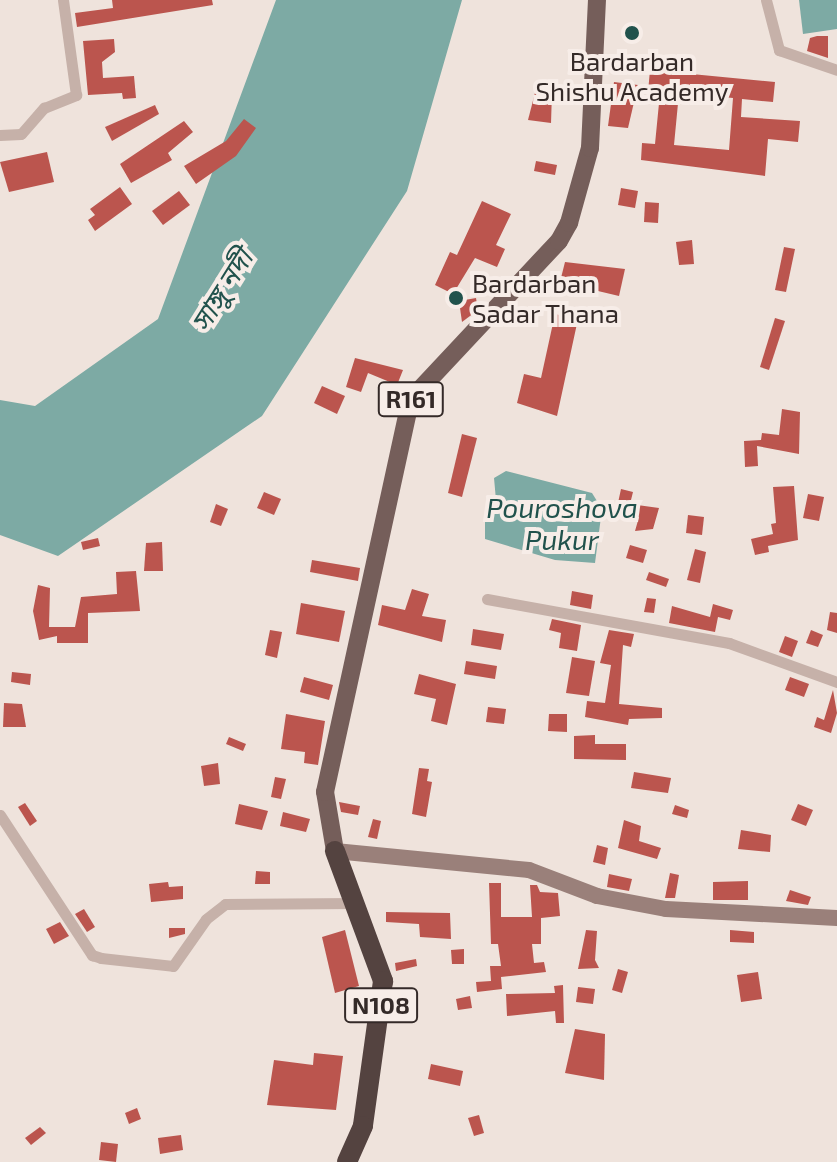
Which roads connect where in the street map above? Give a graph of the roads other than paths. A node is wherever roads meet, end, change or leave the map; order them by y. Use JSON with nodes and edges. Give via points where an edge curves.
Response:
{"nodes":[{"id":1,"x":63,"y":0,"type":"edge"},
{"id":2,"x":598,"y":0,"type":"edge"},
{"id":3,"x":766,"y":0,"type":"edge"},
{"id":4,"x":837,"y":70,"type":"edge"},
{"id":5,"x":0,"y":135,"type":"edge"},
{"id":6,"x":487,"y":599,"type":"dead end"},
{"id":7,"x":837,"y":682,"type":"edge"},
{"id":8,"x":0,"y":815,"type":"edge"},
{"id":9,"x":335,"y":851,"type":"junction"},
{"id":10,"x":356,"y":903,"type":"junction"},
{"id":11,"x":837,"y":918,"type":"edge"},
{"id":12,"x":347,"y":1162,"type":"edge"}],
"edges":[{"from":1,"to":5,"type":"street","via":[[76,95],[44,108],[21,134]]},
{"from":2,"to":9,"type":"main road","number":"R161","via":[[590,148],[569,223],[559,241],[411,399],[325,792]]},
{"from":3,"to":4,"type":"street","via":[[779,50]]},
{"from":6,"to":7,"type":"street","via":[[729,643]]},
{"from":8,"to":10,"type":"street","via":[[92,955],[101,958],[173,966],[206,919],[225,904]]},
{"from":9,"to":10,"type":"highway","number":"N108"},
{"from":9,"to":11,"type":"main road","via":[[529,870],[597,896],[666,909]]},
{"from":10,"to":12,"type":"highway","number":"N108","via":[[383,981],[363,1126]]}]}
